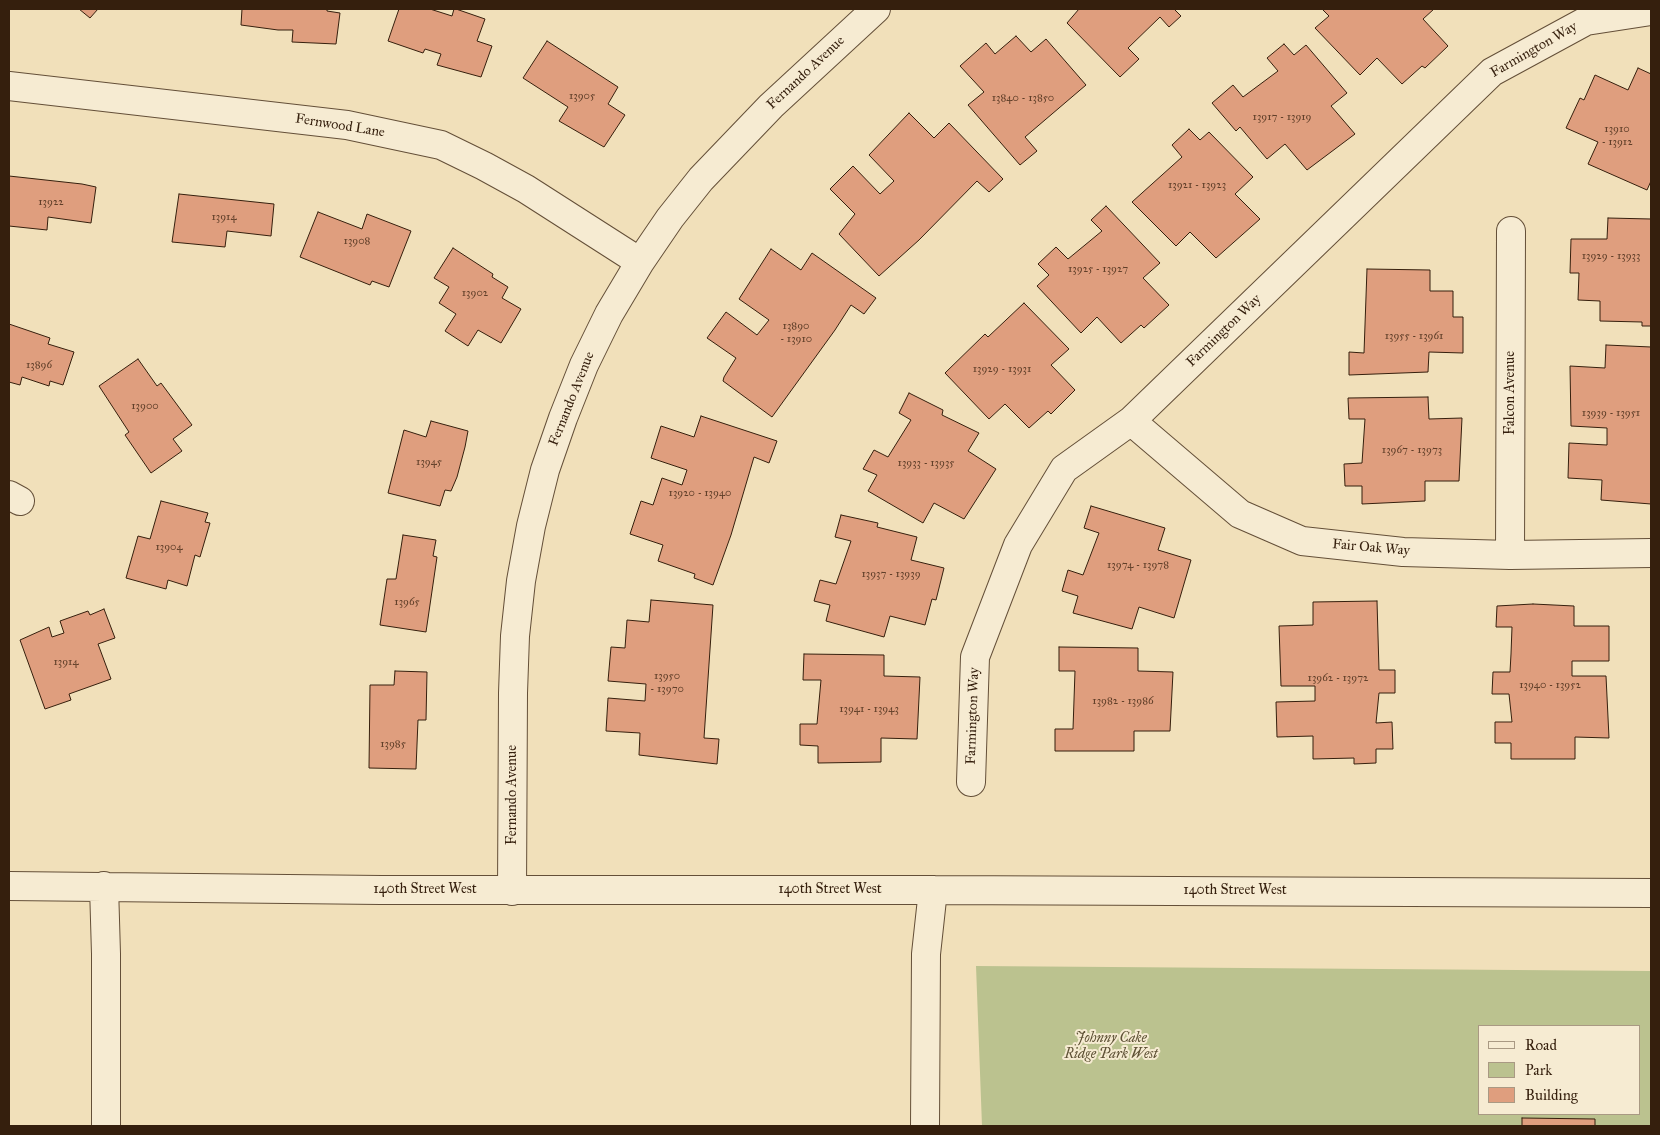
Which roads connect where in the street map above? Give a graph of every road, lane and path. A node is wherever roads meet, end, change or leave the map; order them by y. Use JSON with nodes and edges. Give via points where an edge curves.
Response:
{"nodes":[{"id":1,"x":876,"y":9,"type":"edge"},
{"id":2,"x":1651,"y":11,"type":"edge"},
{"id":3,"x":9,"y":86,"type":"edge"},
{"id":4,"x":1511,"y":232,"type":"dead end"},
{"id":5,"x":640,"y":262,"type":"junction"},
{"id":6,"x":1130,"y":421,"type":"junction"},
{"id":7,"x":1651,"y":552,"type":"edge"},
{"id":8,"x":1510,"y":555,"type":"junction"},
{"id":9,"x":971,"y":782,"type":"dead end"},
{"id":10,"x":9,"y":886,"type":"edge"},
{"id":11,"x":104,"y":886,"type":"junction"},
{"id":12,"x":512,"y":890,"type":"junction"},
{"id":13,"x":933,"y":890,"type":"junction"},
{"id":14,"x":1651,"y":892,"type":"edge"},
{"id":15,"x":106,"y":1126,"type":"edge"},
{"id":16,"x":925,"y":1126,"type":"edge"}],
"edges":[{"from":1,"to":5,"type":"street","name":"Fernando Avenue","via":[[734,142],[670,218]]},
{"from":2,"to":6,"type":"street","name":"Farmington Way","via":[[1586,21],[1492,72]]},
{"from":3,"to":5,"type":"street","name":"Fernwood Lane","via":[[347,125],[441,146],[526,189]]},
{"from":4,"to":8,"type":"street","name":"Falcon Avenue"},
{"from":5,"to":12,"type":"street","name":"Fernando Avenue","via":[[584,365],[545,470],[531,526],[515,636]]},
{"from":6,"to":8,"type":"street","name":"Fair Oak Way","via":[[1240,514],[1302,541],[1403,552]]},
{"from":6,"to":9,"type":"street","name":"Farmington Way","via":[[1064,469],[1018,545],[975,658]]},
{"from":7,"to":8,"type":"street","name":"Fair Oak Way"},
{"from":10,"to":11,"type":"street","name":"140th Street West"},
{"from":11,"to":12,"type":"street","name":"140th Street West"},
{"from":11,"to":15,"type":"street"},
{"from":12,"to":13,"type":"street","name":"140th Street West"},
{"from":13,"to":14,"type":"street","name":"140th Street West"},
{"from":13,"to":16,"type":"street","via":[[926,954]]}]}
